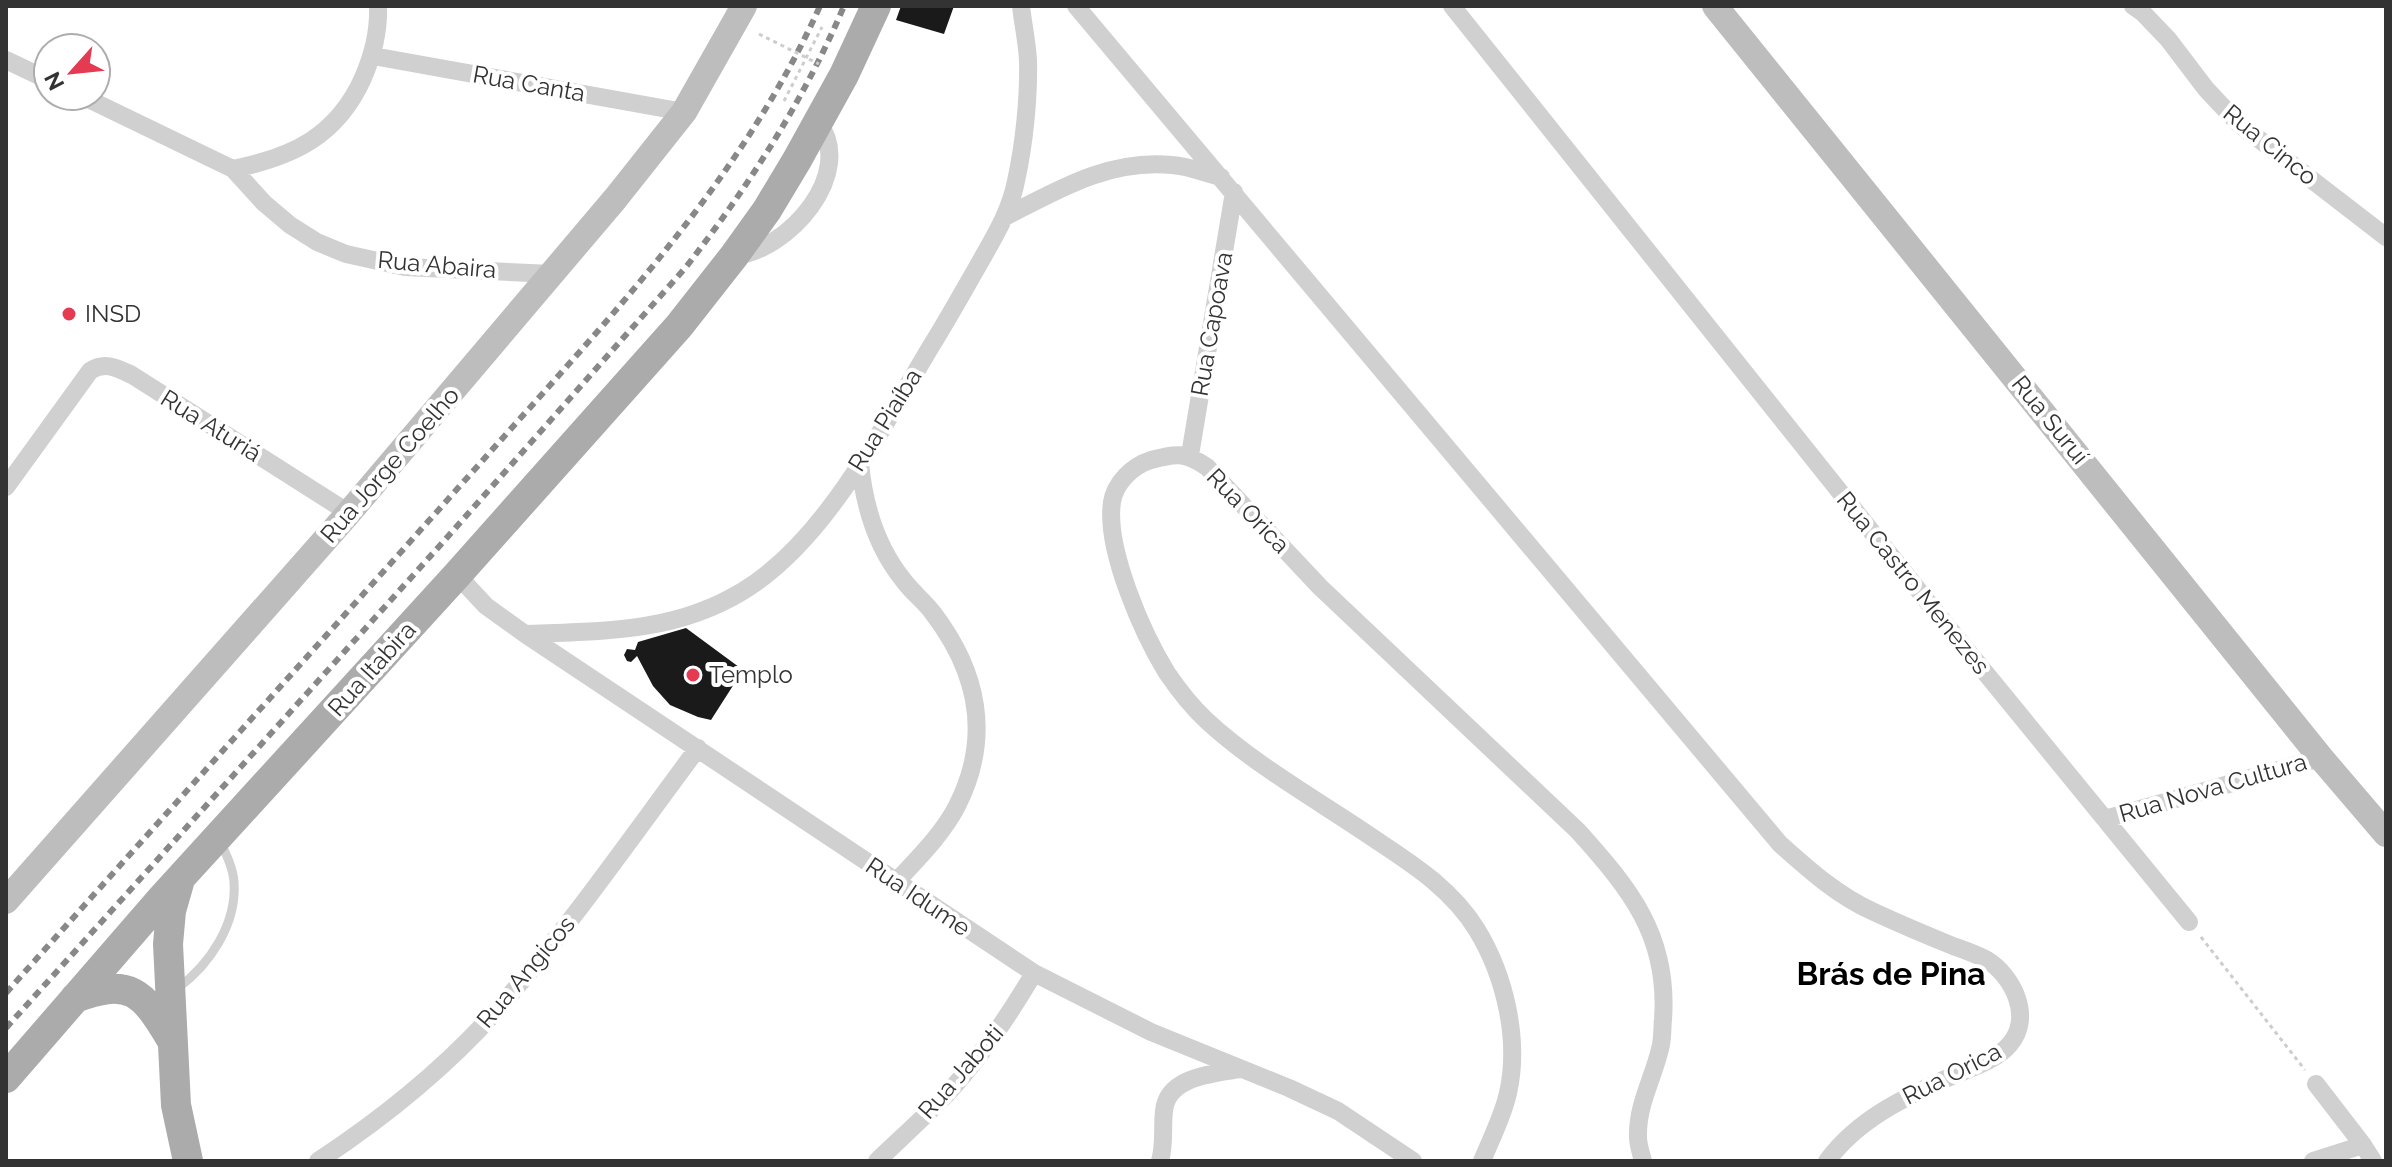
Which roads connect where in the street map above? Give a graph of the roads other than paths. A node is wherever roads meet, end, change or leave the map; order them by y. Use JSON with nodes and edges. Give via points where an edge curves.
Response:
{"nodes":[{"id":1,"x":378,"y":6,"type":"edge"},
{"id":2,"x":744,"y":6,"type":"edge"},
{"id":3,"x":876,"y":6,"type":"edge"},
{"id":4,"x":1021,"y":6,"type":"edge"},
{"id":5,"x":1076,"y":6,"type":"edge"},
{"id":6,"x":1452,"y":6,"type":"edge"},
{"id":7,"x":1715,"y":6,"type":"edge"},
{"id":8,"x":2133,"y":6,"type":"edge"},
{"id":9,"x":373,"y":56,"type":"junction"},
{"id":10,"x":6,"y":60,"type":"edge"},
{"id":11,"x":32,"y":72,"type":"edge"},
{"id":12,"x":112,"y":111,"type":"edge"},
{"id":13,"x":684,"y":112,"type":"junction"},
{"id":14,"x":233,"y":169,"type":"junction"},
{"id":15,"x":1221,"y":177,"type":"junction"},
{"id":16,"x":1234,"y":192,"type":"junction"},
{"id":17,"x":1005,"y":217,"type":"junction"},
{"id":18,"x":2386,"y":237,"type":"edge"},
{"id":19,"x":552,"y":274,"type":"junction"},
{"id":20,"x":1190,"y":455,"type":"junction"},
{"id":21,"x":860,"y":463,"type":"junction"},
{"id":22,"x":6,"y":487,"type":"edge"},
{"id":23,"x":349,"y":513,"type":"junction"},
{"id":24,"x":457,"y":575,"type":"junction"},
{"id":25,"x":525,"y":634,"type":"junction"},
{"id":26,"x":698,"y":748,"type":"junction"},
{"id":27,"x":2321,"y":758,"type":"junction"},
{"id":28,"x":2105,"y":819,"type":"junction"},
{"id":29,"x":2386,"y":834,"type":"edge"},
{"id":30,"x":218,"y":837,"type":"junction"},
{"id":31,"x":181,"y":878,"type":"junction"},
{"id":32,"x":896,"y":882,"type":"junction"},
{"id":33,"x":6,"y":901,"type":"edge"},
{"id":34,"x":2189,"y":922,"type":"road end"},
{"id":35,"x":1034,"y":973,"type":"junction"},
{"id":36,"x":172,"y":993,"type":"junction"},
{"id":37,"x":75,"y":998,"type":"junction"},
{"id":38,"x":171,"y":1039,"type":"junction"},
{"id":39,"x":1240,"y":1069,"type":"junction"},
{"id":40,"x":6,"y":1078,"type":"edge"},
{"id":41,"x":2316,"y":1084,"type":"road end"},
{"id":42,"x":2368,"y":1153,"type":"edge"},
{"id":43,"x":188,"y":1161,"type":"edge"},
{"id":44,"x":318,"y":1161,"type":"edge"},
{"id":45,"x":877,"y":1161,"type":"edge"},
{"id":46,"x":1160,"y":1161,"type":"edge"},
{"id":47,"x":1413,"y":1161,"type":"edge"},
{"id":48,"x":1482,"y":1161,"type":"edge"},
{"id":49,"x":1643,"y":1161,"type":"edge"},
{"id":50,"x":1827,"y":1161,"type":"edge"},
{"id":51,"x":2313,"y":1161,"type":"edge"}],
"edges":[{"from":1,"to":9,"type":"street"},
{"from":2,"to":13,"type":"street","name":"Rua Jorge Coelho"},
{"from":3,"to":24,"type":"main road","name":"Rua Itabira","via":[[818,122],[734,256],[679,326]]},
{"from":4,"to":17,"type":"street","name":"Rua Piaíba","via":[[1028,62],[1024,129]]},
{"from":5,"to":15,"type":"street","name":"Rua Orica"},
{"from":6,"to":28,"type":"street","name":"Rua Castro Menezes"},
{"from":7,"to":27,"type":"street","name":"Rua Suruí"},
{"from":8,"to":18,"type":"street","name":"Rua Cinco","via":[[2168,39],[2238,123]]},
{"from":9,"to":13,"type":"street","name":"Rua Canta"},
{"from":9,"to":14,"type":"street","via":[[355,96],[333,125],[301,148]]},
{"from":10,"to":11,"type":"street"},
{"from":12,"to":14,"type":"street","name":"Rua Abaira"},
{"from":13,"to":19,"type":"street","name":"Rua Jorge Coelho"},
{"from":14,"to":19,"type":"street","name":"Rua Abaira","via":[[290,225],[346,254],[405,267]]},
{"from":15,"to":16,"type":"street","name":"Rua Orica"},
{"from":15,"to":17,"type":"street","via":[[1173,165],[1136,165],[1091,174]]},
{"from":16,"to":20,"type":"street","name":"Rua Capoava"},
{"from":16,"to":50,"type":"street","name":"Rua Orica","via":[[1780,844],[1843,896],[1986,959],[2003,972],[2020,1011],[2010,1044],[1992,1058],[1881,1111]]},
{"from":17,"to":21,"type":"street","name":"Rua Piaíba"},
{"from":19,"to":23,"type":"street","name":"Rua Jorge Coelho"},
{"from":20,"to":48,"type":"street","name":"Rua Orica","via":[[1144,462],[1122,478],[1112,501],[1120,566],[1143,627],[1168,674],[1205,719],[1419,869],[1451,894],[1477,930],[1507,1004],[1512,1048],[1508,1093]]},
{"from":20,"to":49,"type":"street","name":"Rua Orica","via":[[1227,485],[1320,587],[1578,831],[1639,907],[1657,950],[1665,994],[1661,1047],[1641,1102],[1638,1138]]},
{"from":21,"to":25,"type":"street","name":"Rua Piaíba","via":[[817,524],[781,563],[743,591],[655,626]]},
{"from":21,"to":32,"type":"street","via":[[863,493],[884,549],[903,581],[955,643],[973,685],[977,726],[973,766],[957,807]]},
{"from":22,"to":23,"type":"street","name":"Rua Aturiá","via":[[90,371],[98,365],[113,366]]},
{"from":23,"to":33,"type":"street","name":"Rua Jorge Coelho"},
{"from":24,"to":25,"type":"street","name":"Rua Idume","via":[[486,606]]},
{"from":24,"to":30,"type":"main road","name":"Rua Itabira"},
{"from":25,"to":26,"type":"street","name":"Rua Idume"},
{"from":26,"to":32,"type":"street","name":"Rua Idume"},
{"from":26,"to":44,"type":"street","name":"Rua Angicos","via":[[509,997],[396,1104]]},
{"from":27,"to":28,"type":"street","name":"Rua Nova Cultura"},
{"from":27,"to":29,"type":"street","name":"Rua Suruí"},
{"from":28,"to":34,"type":"street","name":"Rua Castro Menezes"},
{"from":30,"to":31,"type":"main road","name":"Rua Itabira"},
{"from":30,"to":36,"type":"lane","via":[[234,879],[234,902],[210,958]]},
{"from":31,"to":36,"type":"main road","via":[[168,944]]},
{"from":31,"to":37,"type":"main road","name":"Rua Itabira"},
{"from":32,"to":35,"type":"street","name":"Rua Idume"},
{"from":35,"to":39,"type":"street","name":"Rua Idume","via":[[1151,1032]]},
{"from":35,"to":45,"type":"street","name":"Rua Jaboti","via":[[1012,1012],[945,1096]]},
{"from":36,"to":38,"type":"main road"},
{"from":37,"to":38,"type":"main road","via":[[109,987],[137,995]]},
{"from":37,"to":40,"type":"main road","name":"Rua Itabira"},
{"from":38,"to":43,"type":"main road","via":[[176,1105]]},
{"from":39,"to":46,"type":"street","via":[[1189,1080],[1173,1090],[1164,1107]]},
{"from":39,"to":47,"type":"street","name":"Rua Idume","via":[[1338,1111]]},
{"from":41,"to":42,"type":"street"},
{"from":42,"to":51,"type":"street"}]}
